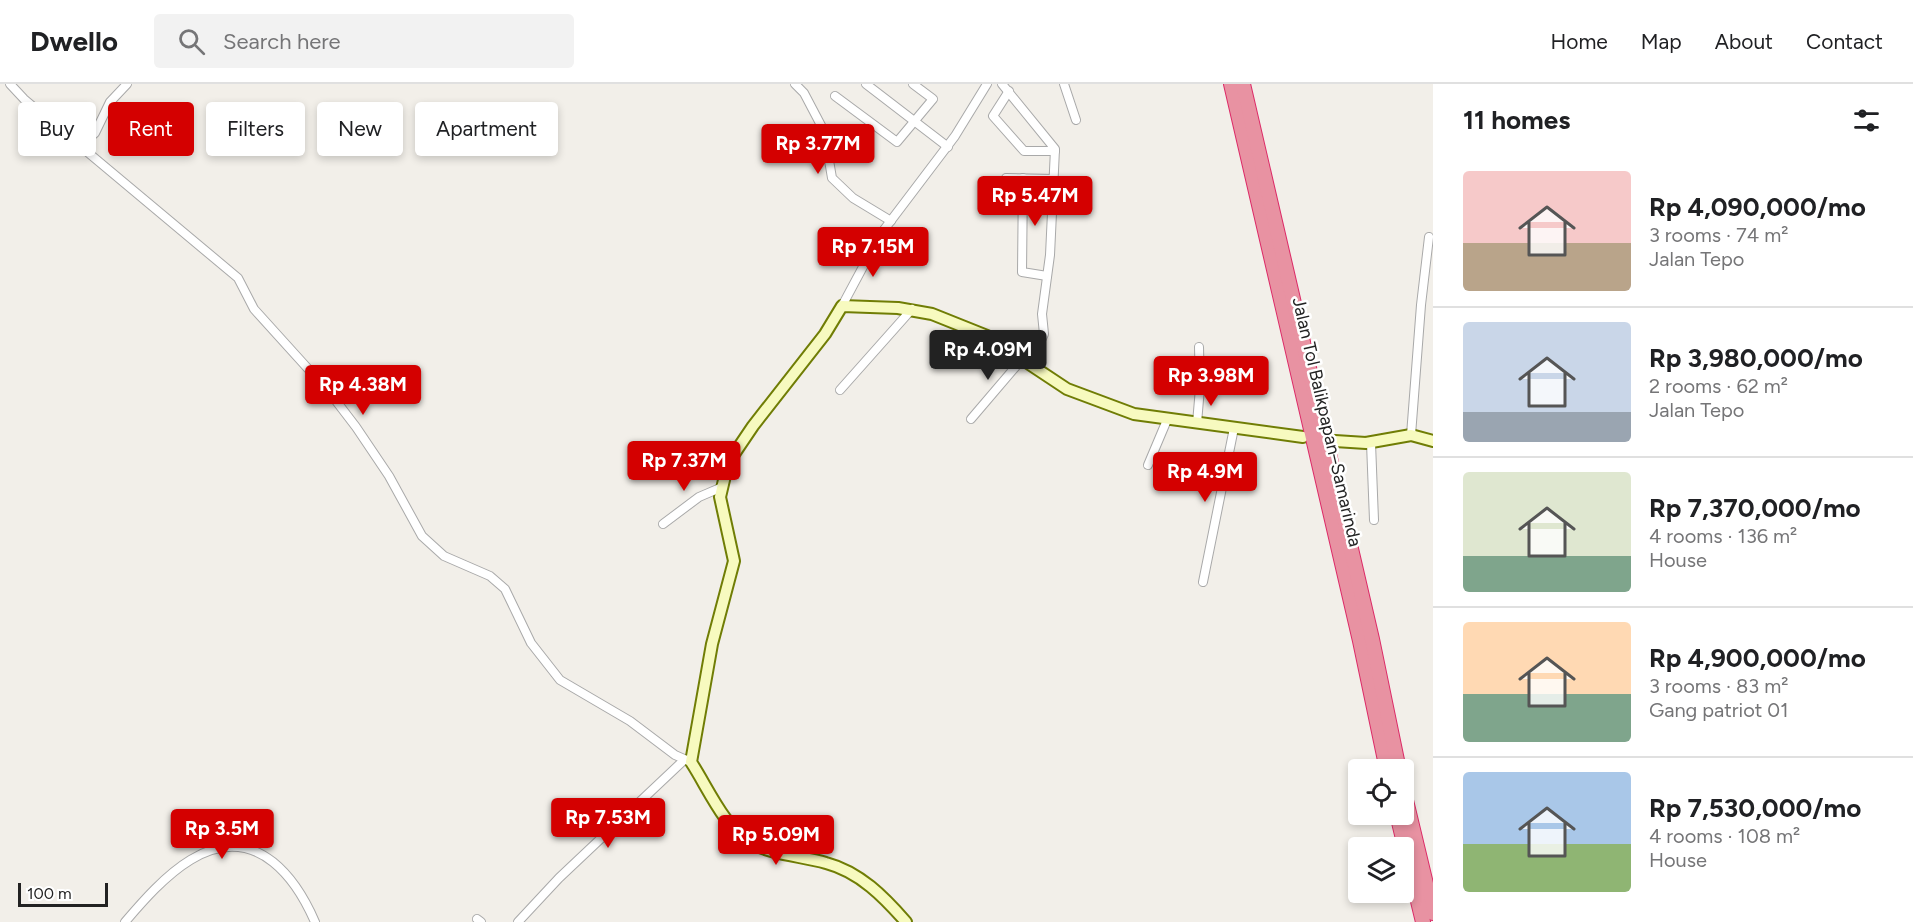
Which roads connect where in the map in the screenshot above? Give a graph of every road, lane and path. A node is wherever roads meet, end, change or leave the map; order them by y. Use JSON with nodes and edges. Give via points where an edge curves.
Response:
{"nodes":[{"id":1,"x":10,"y":84,"type":"edge"},
{"id":2,"x":127,"y":84,"type":"edge"},
{"id":3,"x":795,"y":84,"type":"edge"},
{"id":4,"x":866,"y":84,"type":"edge"},
{"id":5,"x":913,"y":84,"type":"edge"},
{"id":6,"x":987,"y":84,"type":"edge"},
{"id":7,"x":1002,"y":84,"type":"edge"},
{"id":8,"x":1064,"y":84,"type":"edge"},
{"id":9,"x":1231,"y":84,"type":"edge"},
{"id":10,"x":1243,"y":84,"type":"edge"},
{"id":11,"x":1009,"y":91,"type":"junction"},
{"id":12,"x":835,"y":96,"type":"dead end"},
{"id":13,"x":28,"y":102,"type":"edge"},
{"id":14,"x":1077,"y":120,"type":"dead end"},
{"id":15,"x":915,"y":122,"type":"junction"},
{"id":16,"x":96,"y":131,"type":"edge"},
{"id":17,"x":948,"y":147,"type":"junction"},
{"id":18,"x":1055,"y":152,"type":"junction"},
{"id":19,"x":93,"y":156,"type":"edge"},
{"id":20,"x":1006,"y":178,"type":"dead end"},
{"id":21,"x":1023,"y":178,"type":"junction"},
{"id":22,"x":1054,"y":179,"type":"junction"},
{"id":23,"x":890,"y":222,"type":"junction"},
{"id":24,"x":1429,"y":237,"type":"dead end"},
{"id":25,"x":1047,"y":276,"type":"junction"},
{"id":26,"x":842,"y":306,"type":"junction"},
{"id":27,"x":912,"y":309,"type":"junction"},
{"id":28,"x":1199,"y":348,"type":"dead end"},
{"id":29,"x":1026,"y":361,"type":"junction"},
{"id":30,"x":840,"y":390,"type":"dead end"},
{"id":31,"x":971,"y":419,"type":"dead end"},
{"id":32,"x":1167,"y":420,"type":"junction"},
{"id":33,"x":1197,"y":423,"type":"junction"},
{"id":34,"x":1233,"y":428,"type":"junction"},
{"id":35,"x":1411,"y":435,"type":"junction"},
{"id":36,"x":1303,"y":437,"type":"dead end"},
{"id":37,"x":1335,"y":441,"type":"dead end"},
{"id":38,"x":1433,"y":441,"type":"edge"},
{"id":39,"x":1371,"y":443,"type":"junction"},
{"id":40,"x":1148,"y":465,"type":"dead end"},
{"id":41,"x":720,"y":488,"type":"junction"},
{"id":42,"x":1374,"y":520,"type":"dead end"},
{"id":43,"x":663,"y":524,"type":"dead end"},
{"id":44,"x":1203,"y":582,"type":"dead end"},
{"id":45,"x":1385,"y":759,"type":"edge"},
{"id":46,"x":1397,"y":759,"type":"edge"},
{"id":47,"x":688,"y":761,"type":"junction"},
{"id":48,"x":1400,"y":825,"type":"edge"},
{"id":49,"x":1412,"y":825,"type":"edge"},
{"id":50,"x":1433,"y":913,"type":"edge"},
{"id":51,"x":124,"y":922,"type":"edge"},
{"id":52,"x":315,"y":922,"type":"edge"},
{"id":53,"x":518,"y":922,"type":"edge"},
{"id":54,"x":906,"y":922,"type":"edge"},
{"id":55,"x":1423,"y":922,"type":"edge"}],
"edges":[{"from":1,"to":13,"type":"street"},
{"from":2,"to":16,"type":"street","via":[[110,102]]},
{"from":3,"to":23,"type":"street","via":[[824,131],[832,178],[853,198]]},
{"from":4,"to":15,"type":"street"},
{"from":5,"to":15,"type":"street","via":[[933,99]]},
{"from":6,"to":17,"type":"street"},
{"from":7,"to":11,"type":"street"},
{"from":8,"to":14,"type":"street"},
{"from":9,"to":45,"type":"highway","name":"Jalan Tol Balikpapan–Samarinda"},
{"from":10,"to":46,"type":"highway","name":"Jalan Tol Balikpapan–Samarinda"},
{"from":11,"to":18,"type":"street"},
{"from":11,"to":18,"type":"street","via":[[993,116],[1024,151]]},
{"from":12,"to":15,"type":"street","via":[[895,142]]},
{"from":15,"to":17,"type":"street"},
{"from":17,"to":23,"type":"street"},
{"from":18,"to":22,"type":"street"},
{"from":19,"to":47,"type":"street","via":[[238,278],[254,309],[356,427],[422,536],[444,556],[490,576],[505,589],[531,643],[560,680]]},
{"from":20,"to":21,"type":"street"},
{"from":21,"to":22,"type":"street"},
{"from":21,"to":25,"type":"street","via":[[1022,272]]},
{"from":22,"to":25,"type":"street"},
{"from":23,"to":26,"type":"street"},
{"from":24,"to":35,"type":"street"},
{"from":25,"to":29,"type":"street","via":[[1042,314],[1044,334]]},
{"from":26,"to":27,"type":"street"},
{"from":26,"to":41,"type":"street","via":[[825,334],[737,447]]},
{"from":27,"to":29,"type":"street","via":[[983,334]]},
{"from":27,"to":30,"type":"street"},
{"from":28,"to":33,"type":"street"},
{"from":29,"to":31,"type":"street"},
{"from":29,"to":32,"type":"street","via":[[1079,394],[1134,414]]},
{"from":32,"to":33,"type":"street"},
{"from":32,"to":40,"type":"street"},
{"from":33,"to":34,"type":"street"},
{"from":34,"to":36,"type":"street"},
{"from":34,"to":44,"type":"street"},
{"from":35,"to":38,"type":"street"},
{"from":35,"to":39,"type":"street"},
{"from":37,"to":39,"type":"street"},
{"from":39,"to":42,"type":"street"},
{"from":41,"to":43,"type":"street","via":[[699,497]]},
{"from":41,"to":47,"type":"street","via":[[734,561]]},
{"from":47,"to":53,"type":"street","via":[[559,878]]},
{"from":47,"to":54,"type":"street","via":[[746,839],[768,849],[847,870]]},
{"from":48,"to":55,"type":"highway"},
{"from":49,"to":50,"type":"highway"},
{"from":51,"to":52,"type":"street","via":[[187,862],[230,846],[265,856],[287,874]]}]}
